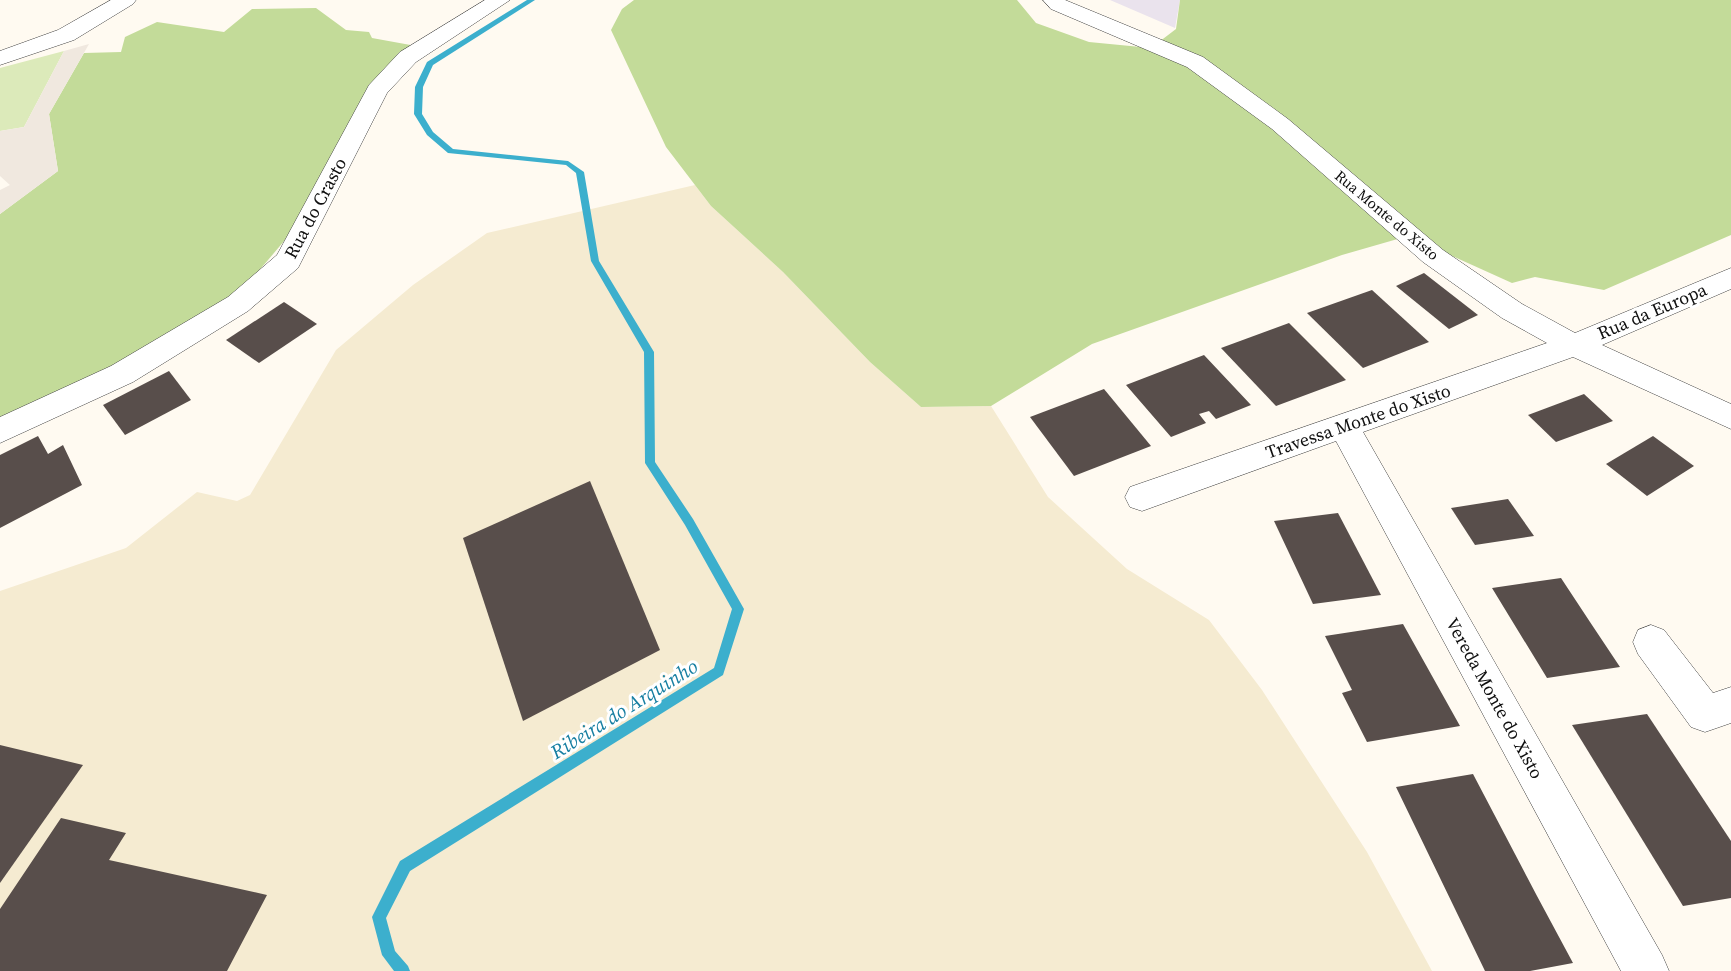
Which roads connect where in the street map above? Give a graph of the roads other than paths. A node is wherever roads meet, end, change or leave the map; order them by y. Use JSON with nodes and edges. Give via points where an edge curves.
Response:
{"nodes":[{"id":1,"x":126,"y":0,"type":"edge"},
{"id":2,"x":500,"y":0,"type":"edge"},
{"id":3,"x":1053,"y":0,"type":"edge"},
{"id":4,"x":0,"y":58,"type":"edge"},
{"id":5,"x":1731,"y":278,"type":"edge"},
{"id":6,"x":1574,"y":345,"type":"junction"},
{"id":7,"x":1731,"y":417,"type":"edge"},
{"id":8,"x":1344,"y":426,"type":"junction"},
{"id":9,"x":0,"y":431,"type":"edge"},
{"id":10,"x":1142,"y":497,"type":"dead end"},
{"id":11,"x":1651,"y":642,"type":"dead end"},
{"id":12,"x":1731,"y":705,"type":"edge"},
{"id":13,"x":1646,"y":971,"type":"edge"}],
"edges":[{"from":1,"to":4,"type":"street","via":[[66,35]]},
{"from":2,"to":9,"type":"street","name":"Rua do Crasto","via":[[408,57],[377,90],[288,261],[238,304],[122,374]]},
{"from":3,"to":6,"type":"street","name":"Rua Monte do Xisto","via":[[1195,62],[1280,124],[1433,256],[1512,311]]},
{"from":5,"to":6,"type":"street","name":"Rua da Europa"},
{"from":6,"to":7,"type":"street","name":"Rua Monte do Xisto"},
{"from":6,"to":8,"type":"street","name":"Travessa Monte do Xisto"},
{"from":8,"to":10,"type":"street","name":"Travessa Monte do Xisto"},
{"from":8,"to":13,"type":"street","name":"Vereda Monte do Xisto"},
{"from":11,"to":12,"type":"street","via":[[1705,714]]}]}
